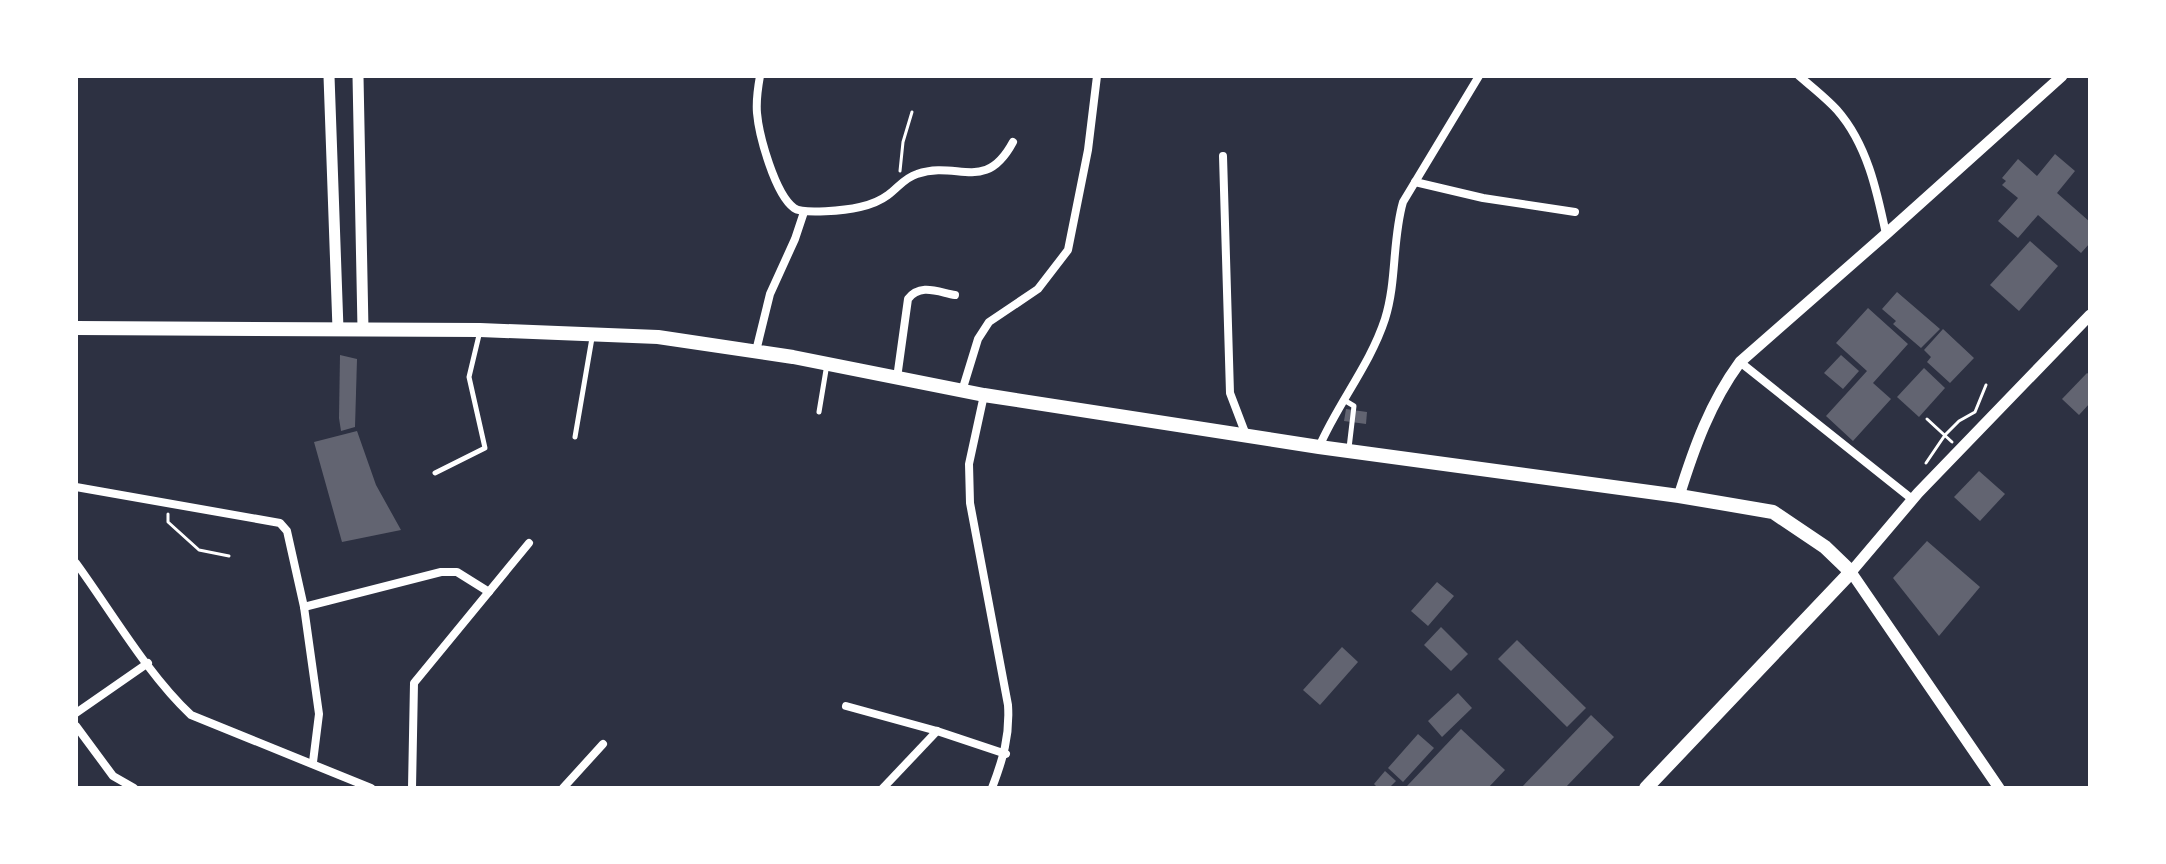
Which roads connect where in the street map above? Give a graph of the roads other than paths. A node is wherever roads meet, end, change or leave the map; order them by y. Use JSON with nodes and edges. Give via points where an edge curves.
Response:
{"nodes":[{"id":1,"x":329,"y":76,"type":"edge"},
{"id":2,"x":358,"y":76,"type":"edge"},
{"id":3,"x":760,"y":76,"type":"edge"},
{"id":4,"x":1097,"y":76,"type":"edge"},
{"id":5,"x":1479,"y":76,"type":"edge"},
{"id":6,"x":1799,"y":76,"type":"edge"},
{"id":7,"x":2062,"y":76,"type":"edge"},
{"id":8,"x":1013,"y":142,"type":"dead end"},
{"id":9,"x":1223,"y":156,"type":"dead end"},
{"id":10,"x":1415,"y":182,"type":"junction"},
{"id":11,"x":804,"y":212,"type":"junction"},
{"id":12,"x":1575,"y":212,"type":"dead end"},
{"id":13,"x":1886,"y":234,"type":"junction"},
{"id":14,"x":955,"y":295,"type":"dead end"},
{"id":15,"x":2090,"y":315,"type":"edge"},
{"id":16,"x":76,"y":328,"type":"edge"},
{"id":17,"x":338,"y":329,"type":"junction"},
{"id":18,"x":363,"y":329,"type":"junction"},
{"id":19,"x":480,"y":330,"type":"junction"},
{"id":20,"x":593,"y":333,"type":"junction"},
{"id":21,"x":756,"y":351,"type":"junction"},
{"id":22,"x":1740,"y":362,"type":"junction"},
{"id":23,"x":827,"y":363,"type":"junction"},
{"id":24,"x":897,"y":378,"type":"junction"},
{"id":25,"x":962,"y":391,"type":"junction"},
{"id":26,"x":984,"y":395,"type":"junction"},
{"id":27,"x":1343,"y":399,"type":"junction"},
{"id":28,"x":819,"y":412,"type":"dead end"},
{"id":29,"x":1247,"y":436,"type":"junction"},
{"id":30,"x":575,"y":437,"type":"dead end"},
{"id":31,"x":1319,"y":447,"type":"junction"},
{"id":32,"x":1348,"y":451,"type":"junction"},
{"id":33,"x":435,"y":473,"type":"dead end"},
{"id":34,"x":76,"y":487,"type":"edge"},
{"id":35,"x":1679,"y":496,"type":"junction"},
{"id":36,"x":1912,"y":499,"type":"junction"},
{"id":37,"x":529,"y":543,"type":"dead end"},
{"id":38,"x":76,"y":563,"type":"edge"},
{"id":39,"x":1851,"y":572,"type":"junction"},
{"id":40,"x":489,"y":592,"type":"junction"},
{"id":41,"x":304,"y":607,"type":"junction"},
{"id":42,"x":148,"y":663,"type":"junction"},
{"id":43,"x":846,"y":706,"type":"dead end"},
{"id":44,"x":76,"y":713,"type":"edge"},
{"id":45,"x":76,"y":726,"type":"edge"},
{"id":46,"x":937,"y":731,"type":"junction"},
{"id":47,"x":603,"y":744,"type":"dead end"},
{"id":48,"x":1006,"y":754,"type":"junction"},
{"id":49,"x":313,"y":762,"type":"junction"},
{"id":50,"x":134,"y":788,"type":"edge"},
{"id":51,"x":371,"y":788,"type":"edge"},
{"id":52,"x":412,"y":788,"type":"edge"},
{"id":53,"x":563,"y":788,"type":"edge"},
{"id":54,"x":883,"y":788,"type":"edge"},
{"id":55,"x":992,"y":788,"type":"edge"},
{"id":56,"x":1646,"y":788,"type":"edge"},
{"id":57,"x":1999,"y":788,"type":"edge"}],
"edges":[{"from":1,"to":17,"type":"street"},
{"from":2,"to":18,"type":"street"},
{"from":3,"to":11,"type":"street","via":[[757,113],[772,173],[782,194]]},
{"from":4,"to":25,"type":"street","via":[[1068,250],[1038,289],[989,322],[978,339]]},
{"from":5,"to":10,"type":"street"},
{"from":6,"to":13,"type":"street","via":[[1838,111],[1858,140]]},
{"from":7,"to":13,"type":"street"},
{"from":8,"to":11,"type":"street","via":[[992,169],[922,172],[887,196],[857,208]]},
{"from":9,"to":29,"type":"street","via":[[1230,393]]},
{"from":10,"to":12,"type":"street"},
{"from":10,"to":27,"type":"street","via":[[1397,223],[1386,316]]},
{"from":11,"to":21,"type":"street","via":[[770,294]]},
{"from":13,"to":22,"type":"street"},
{"from":14,"to":24,"type":"street","via":[[922,289],[908,299]]},
{"from":15,"to":36,"type":"street"},
{"from":16,"to":17,"type":"main road"},
{"from":17,"to":18,"type":"main road"},
{"from":18,"to":19,"type":"main road"},
{"from":19,"to":20,"type":"main road"},
{"from":19,"to":33,"type":"lane","via":[[469,377],[485,448]]},
{"from":20,"to":21,"type":"main road"},
{"from":20,"to":30,"type":"lane"},
{"from":21,"to":23,"type":"main road"},
{"from":22,"to":35,"type":"street","via":[[1723,384],[1696,441]]},
{"from":22,"to":36,"type":"street"},
{"from":23,"to":24,"type":"main road"},
{"from":23,"to":28,"type":"lane"},
{"from":24,"to":25,"type":"main road"},
{"from":25,"to":26,"type":"main road"},
{"from":26,"to":29,"type":"main road"},
{"from":26,"to":48,"type":"street","via":[[969,464],[970,503],[1008,705]]},
{"from":27,"to":31,"type":"street"},
{"from":27,"to":32,"type":"lane","via":[[1354,406]]},
{"from":29,"to":31,"type":"main road"},
{"from":31,"to":32,"type":"main road"},
{"from":32,"to":35,"type":"main road"},
{"from":34,"to":41,"type":"street","via":[[280,523],[287,531]]},
{"from":35,"to":39,"type":"main road","via":[[1773,512]]},
{"from":36,"to":39,"type":"street"},
{"from":37,"to":40,"type":"street"},
{"from":38,"to":42,"type":"street"},
{"from":39,"to":56,"type":"main road"},
{"from":39,"to":57,"type":"street"},
{"from":40,"to":41,"type":"street","via":[[457,572],[441,572]]},
{"from":40,"to":52,"type":"street","via":[[414,683]]},
{"from":41,"to":49,"type":"street","via":[[319,714]]},
{"from":42,"to":44,"type":"street"},
{"from":42,"to":49,"type":"street","via":[[191,715]]},
{"from":43,"to":46,"type":"street"},
{"from":45,"to":50,"type":"street","via":[[113,776]]},
{"from":46,"to":48,"type":"street"},
{"from":46,"to":54,"type":"street"},
{"from":47,"to":53,"type":"street"},
{"from":48,"to":55,"type":"street"},
{"from":49,"to":51,"type":"street"}]}
